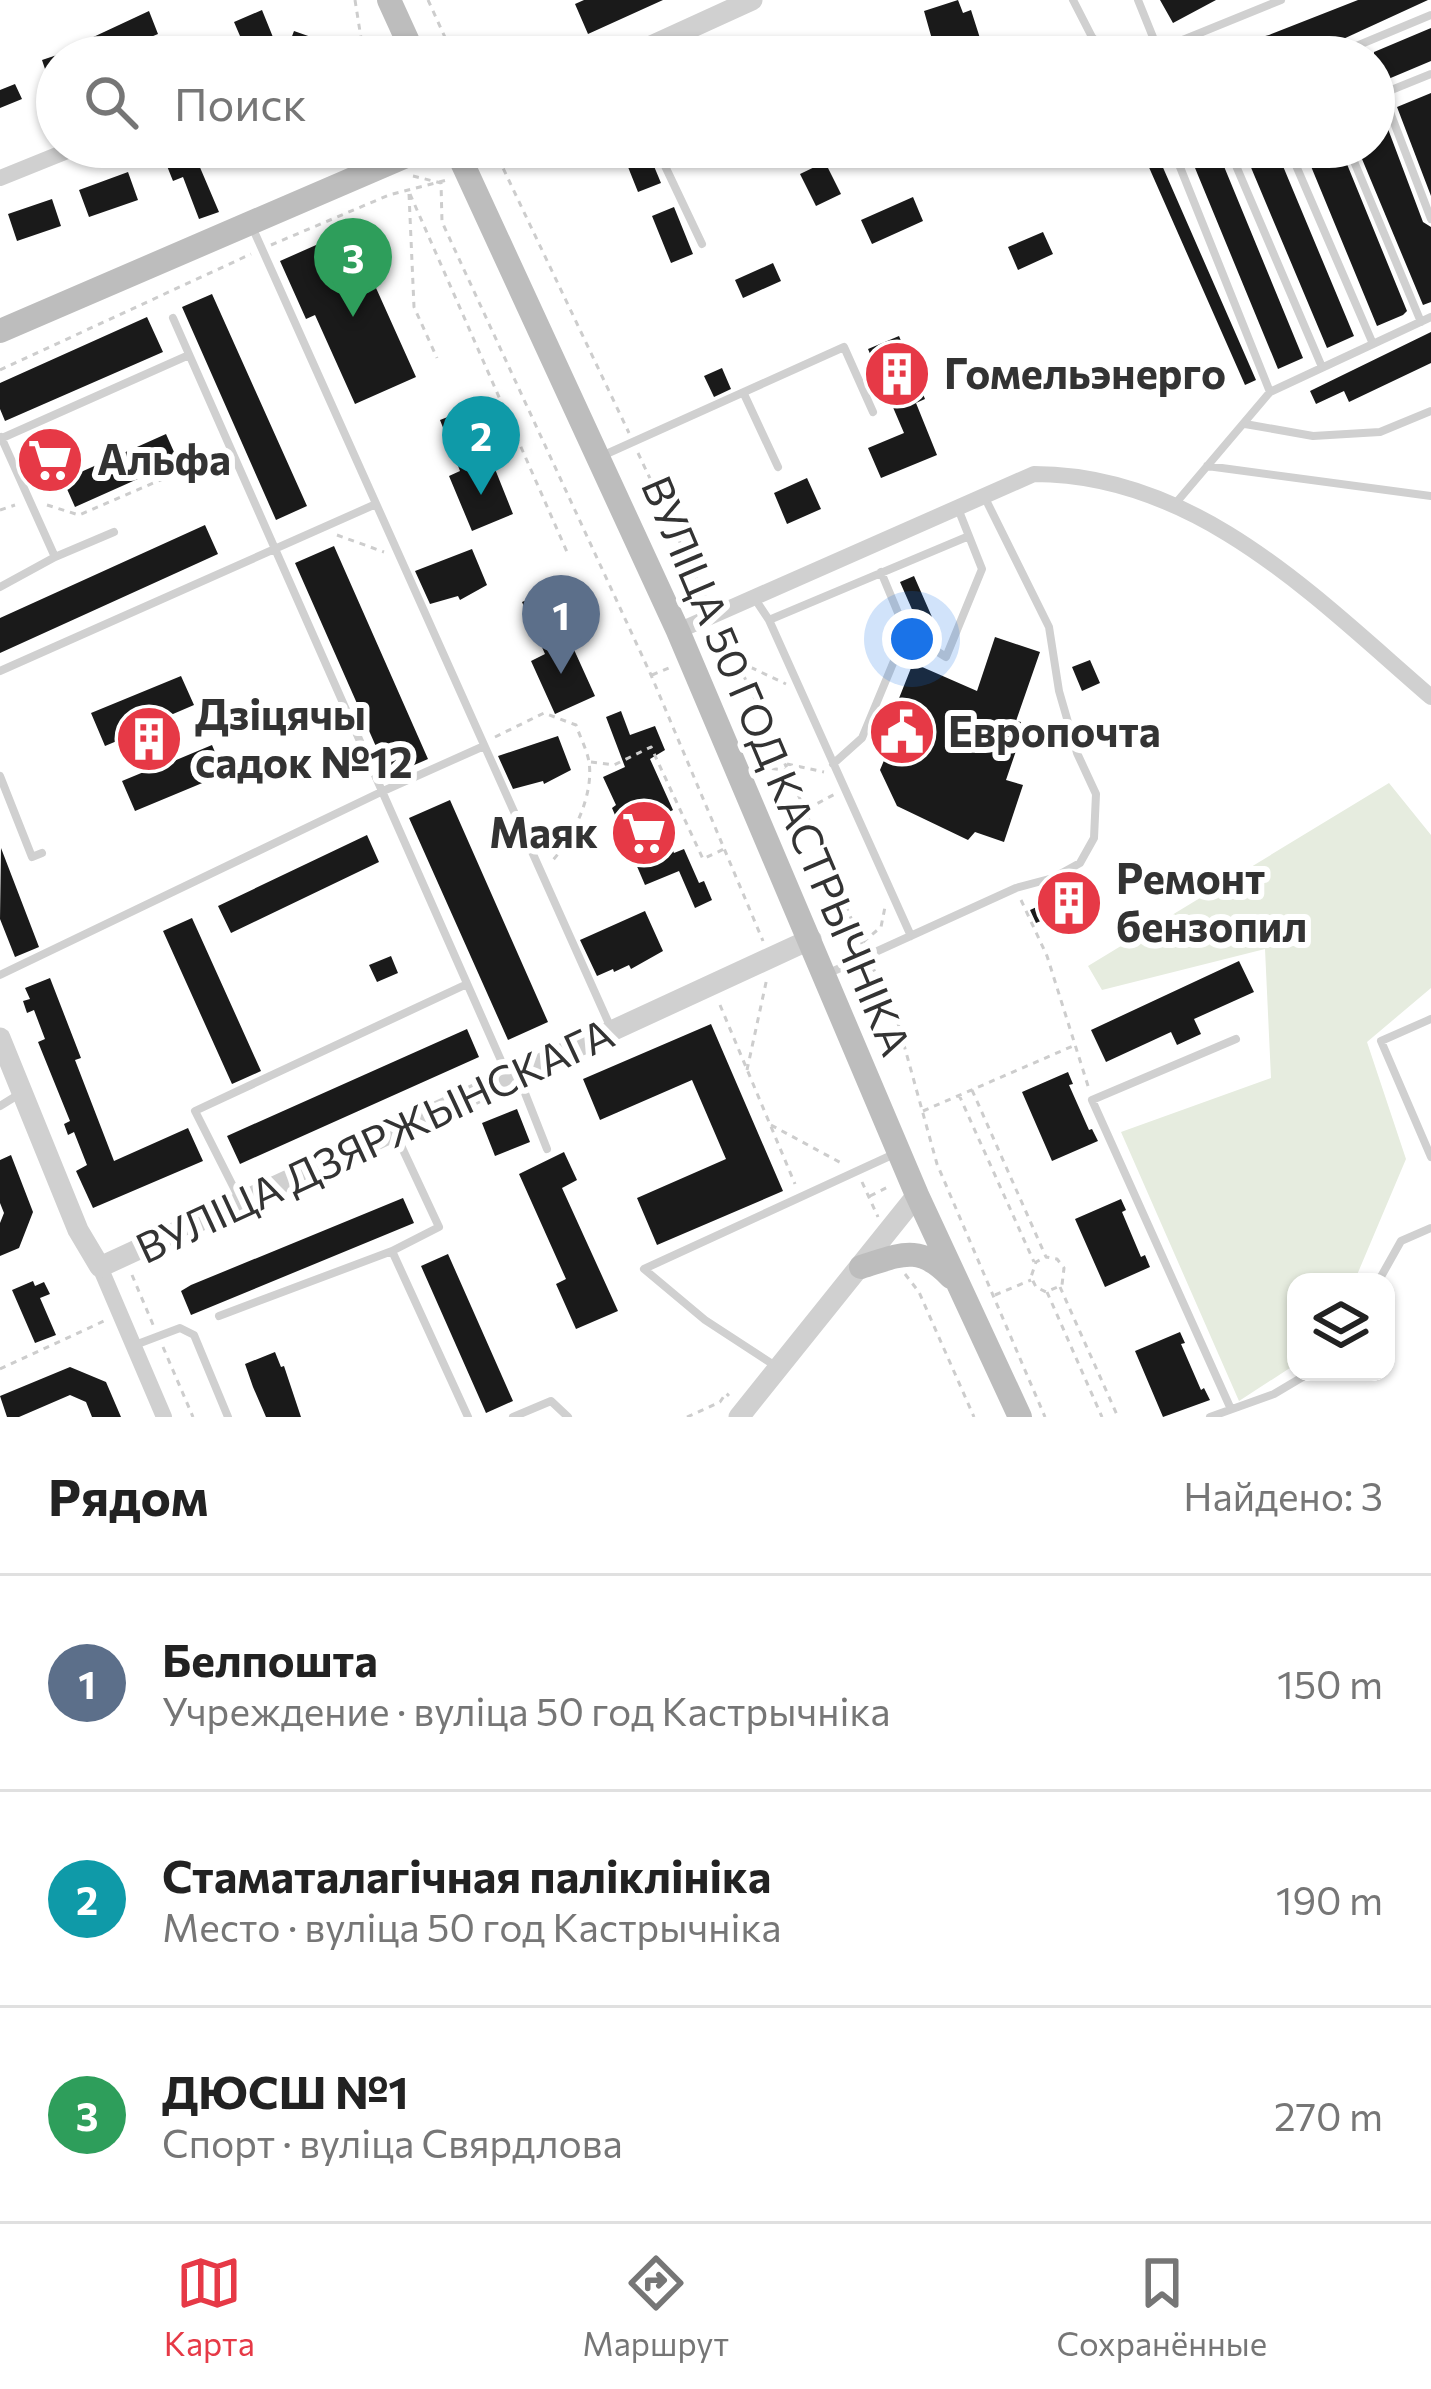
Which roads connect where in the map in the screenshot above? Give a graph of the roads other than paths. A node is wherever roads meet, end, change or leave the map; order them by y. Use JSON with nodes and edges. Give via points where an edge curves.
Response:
{"nodes":[{"id":1,"x":389,"y":0,"type":"edge"},
{"id":2,"x":1072,"y":0,"type":"edge"},
{"id":3,"x":1138,"y":0,"type":"edge"},
{"id":4,"x":1281,"y":0,"type":"edge"},
{"id":5,"x":747,"y":1,"type":"edge"},
{"id":6,"x":1431,"y":15,"type":"edge"},
{"id":7,"x":405,"y":36,"type":"edge"},
{"id":8,"x":672,"y":36,"type":"edge"},
{"id":9,"x":1091,"y":36,"type":"edge"},
{"id":10,"x":1153,"y":36,"type":"edge"},
{"id":11,"x":1199,"y":36,"type":"edge"},
{"id":12,"x":1380,"y":36,"type":"edge"},
{"id":13,"x":1431,"y":74,"type":"edge"},
{"id":14,"x":1395,"y":89,"type":"edge"},
{"id":15,"x":1395,"y":135,"type":"edge"},
{"id":16,"x":36,"y":164,"type":"edge"},
{"id":17,"x":377,"y":168,"type":"edge"},
{"id":18,"x":465,"y":168,"type":"edge"},
{"id":19,"x":666,"y":168,"type":"edge"},
{"id":20,"x":1180,"y":168,"type":"edge"},
{"id":21,"x":1237,"y":168,"type":"edge"},
{"id":22,"x":1297,"y":168,"type":"edge"},
{"id":23,"x":1357,"y":168,"type":"edge"},
{"id":24,"x":0,"y":178,"type":"edge"},
{"id":25,"x":1431,"y":219,"type":"edge"},
{"id":26,"x":249,"y":221,"type":"junction"},
{"id":27,"x":702,"y":244,"type":"dead end"},
{"id":28,"x":172,"y":318,"type":"dead end"},
{"id":29,"x":1426,"y":320,"type":"edge"},
{"id":30,"x":0,"y":331,"type":"edge"},
{"id":31,"x":1373,"y":344,"type":"junction"},
{"id":32,"x":189,"y":355,"type":"junction"},
{"id":33,"x":1322,"y":367,"type":"junction"},
{"id":34,"x":1270,"y":392,"type":"junction"},
{"id":35,"x":744,"y":394,"type":"junction"},
{"id":36,"x":1431,"y":411,"type":"edge"},
{"id":37,"x":873,"y":412,"type":"dead end"},
{"id":38,"x":1243,"y":424,"type":"junction"},
{"id":39,"x":0,"y":437,"type":"edge"},
{"id":40,"x":598,"y":457,"type":"junction"},
{"id":41,"x":1207,"y":466,"type":"junction"},
{"id":42,"x":778,"y":467,"type":"dead end"},
{"id":43,"x":1431,"y":496,"type":"edge"},
{"id":44,"x":985,"y":498,"type":"junction"},
{"id":45,"x":376,"y":504,"type":"junction"},
{"id":46,"x":1174,"y":505,"type":"junction"},
{"id":47,"x":958,"y":509,"type":"junction"},
{"id":48,"x":114,"y":532,"type":"dead end"},
{"id":49,"x":969,"y":536,"type":"junction"},
{"id":50,"x":274,"y":546,"type":"junction"},
{"id":51,"x":56,"y":557,"type":"junction"},
{"id":52,"x":881,"y":572,"type":"junction"},
{"id":53,"x":0,"y":587,"type":"edge"},
{"id":54,"x":754,"y":598,"type":"junction"},
{"id":55,"x":769,"y":620,"type":"junction"},
{"id":56,"x":679,"y":631,"type":"junction"},
{"id":57,"x":906,"y":632,"type":"junction"},
{"id":58,"x":0,"y":671,"type":"edge"},
{"id":59,"x":1431,"y":697,"type":"edge"},
{"id":60,"x":484,"y":745,"type":"junction"},
{"id":61,"x":833,"y":764,"type":"junction"},
{"id":62,"x":0,"y":776,"type":"edge"},
{"id":63,"x":381,"y":792,"type":"junction"},
{"id":64,"x":42,"y":854,"type":"dead end"},
{"id":65,"x":910,"y":936,"type":"junction"},
{"id":66,"x":811,"y":939,"type":"junction"},
{"id":67,"x":0,"y":975,"type":"edge"},
{"id":68,"x":826,"y":975,"type":"junction"},
{"id":69,"x":467,"y":984,"type":"junction"},
{"id":70,"x":1431,"y":1019,"type":"edge"},
{"id":71,"x":614,"y":1033,"type":"junction"},
{"id":72,"x":0,"y":1038,"type":"edge"},
{"id":73,"x":1236,"y":1039,"type":"dead end"},
{"id":74,"x":514,"y":1079,"type":"junction"},
{"id":75,"x":22,"y":1092,"type":"junction"},
{"id":76,"x":0,"y":1106,"type":"edge"},
{"id":77,"x":393,"y":1130,"type":"junction"},
{"id":78,"x":547,"y":1149,"type":"dead end"},
{"id":79,"x":899,"y":1151,"type":"junction"},
{"id":80,"x":1431,"y":1157,"type":"edge"},
{"id":81,"x":917,"y":1195,"type":"junction"},
{"id":82,"x":241,"y":1201,"type":"junction"},
{"id":83,"x":1431,"y":1228,"type":"edge"},
{"id":84,"x":392,"y":1250,"type":"junction"},
{"id":85,"x":100,"y":1267,"type":"junction"},
{"id":86,"x":861,"y":1267,"type":"junction"},
{"id":87,"x":1383,"y":1273,"type":"edge"},
{"id":88,"x":965,"y":1297,"type":"junction"},
{"id":89,"x":219,"y":1316,"type":"dead end"},
{"id":90,"x":133,"y":1346,"type":"junction"},
{"id":91,"x":778,"y":1368,"type":"junction"},
{"id":92,"x":1296,"y":1381,"type":"edge"},
{"id":93,"x":1230,"y":1408,"type":"junction"},
{"id":94,"x":741,"y":1413,"type":"edge"},
{"id":95,"x":164,"y":1417,"type":"edge"},
{"id":96,"x":228,"y":1417,"type":"edge"},
{"id":97,"x":468,"y":1417,"type":"edge"},
{"id":98,"x":513,"y":1417,"type":"edge"},
{"id":99,"x":568,"y":1417,"type":"edge"},
{"id":100,"x":1020,"y":1417,"type":"edge"},
{"id":101,"x":1210,"y":1417,"type":"edge"}],
"edges":[{"from":1,"to":7,"type":"main road"},
{"from":2,"to":9,"type":"lane"},
{"from":3,"to":10,"type":"lane"},
{"from":4,"to":11,"type":"lane"},
{"from":5,"to":8,"type":"street"},
{"from":6,"to":12,"type":"lane"},
{"from":13,"to":14,"type":"lane"},
{"from":15,"to":25,"type":"lane"},
{"from":16,"to":24,"type":"street"},
{"from":17,"to":26,"type":"main road"},
{"from":18,"to":40,"type":"main road","name":"ВУЛІЦА 50 ГОД КАСТРЫЧНІКА"},
{"from":19,"to":27,"type":"lane"},
{"from":20,"to":34,"type":"lane"},
{"from":21,"to":33,"type":"lane"},
{"from":22,"to":31,"type":"lane"},
{"from":23,"to":29,"type":"lane"},
{"from":26,"to":30,"type":"main road"},
{"from":26,"to":45,"type":"lane"},
{"from":28,"to":32,"type":"lane"},
{"from":29,"to":31,"type":"lane"},
{"from":31,"to":33,"type":"lane"},
{"from":32,"to":39,"type":"lane"},
{"from":32,"to":50,"type":"lane"},
{"from":33,"to":34,"type":"lane"},
{"from":34,"to":38,"type":"lane"},
{"from":35,"to":37,"type":"lane","via":[[844,347]]},
{"from":35,"to":40,"type":"lane"},
{"from":35,"to":42,"type":"lane"},
{"from":36,"to":38,"type":"lane","via":[[1358,434]]},
{"from":38,"to":41,"type":"lane"},
{"from":39,"to":51,"type":"lane"},
{"from":40,"to":56,"type":"main road","name":"ВУЛІЦА 50 ГОД КАСТРЫЧНІКА"},
{"from":41,"to":43,"type":"lane"},
{"from":41,"to":46,"type":"lane"},
{"from":44,"to":46,"type":"street","via":[[1034,474],[1078,474]]},
{"from":44,"to":47,"type":"street"},
{"from":44,"to":65,"type":"lane","via":[[1049,627],[1059,691],[1096,794],[1094,838],[1080,863],[1053,878]]},
{"from":45,"to":50,"type":"lane"},
{"from":45,"to":60,"type":"lane"},
{"from":46,"to":59,"type":"street","via":[[1246,543]]},
{"from":47,"to":49,"type":"lane"},
{"from":47,"to":54,"type":"street"},
{"from":48,"to":51,"type":"lane"},
{"from":49,"to":52,"type":"lane"},
{"from":49,"to":57,"type":"lane","via":[[982,569],[946,657]]},
{"from":50,"to":58,"type":"lane"},
{"from":50,"to":63,"type":"lane"},
{"from":51,"to":53,"type":"lane"},
{"from":52,"to":55,"type":"lane"},
{"from":52,"to":57,"type":"lane"},
{"from":54,"to":55,"type":"lane"},
{"from":54,"to":56,"type":"street"},
{"from":55,"to":61,"type":"lane"},
{"from":56,"to":66,"type":"main road","name":"ВУЛІЦА 50 ГОД КАСТРЫЧНІКА"},
{"from":57,"to":61,"type":"lane","via":[[862,738]]},
{"from":60,"to":63,"type":"lane"},
{"from":60,"to":71,"type":"lane"},
{"from":61,"to":65,"type":"lane"},
{"from":62,"to":64,"type":"lane","via":[[32,857]]},
{"from":63,"to":67,"type":"lane"},
{"from":63,"to":69,"type":"lane"},
{"from":65,"to":68,"type":"lane"},
{"from":66,"to":68,"type":"main road","name":"ВУЛІЦА 50 ГОД КАСТРЫЧНІКА"},
{"from":66,"to":71,"type":"street","name":"ВУЛІЦА ДЗЯРЖЫНСКАГА"},
{"from":68,"to":79,"type":"main road","name":"ВУЛІЦА 50 ГОД КАСТРЫЧНІКА"},
{"from":69,"to":74,"type":"lane"},
{"from":69,"to":82,"type":"lane","via":[[195,1112]]},
{"from":70,"to":80,"type":"lane","via":[[1382,1041]]},
{"from":71,"to":74,"type":"street","name":"ВУЛІЦА ДЗЯРЖЫНСКАГА"},
{"from":72,"to":75,"type":"street","name":"ВУЛІЦА ДЗЯРЖЫНСКАГА"},
{"from":73,"to":93,"type":"lane","via":[[1092,1100]]},
{"from":74,"to":77,"type":"street","name":"ВУЛІЦА ДЗЯРЖЫНСКАГА"},
{"from":74,"to":78,"type":"lane"},
{"from":75,"to":76,"type":"lane"},
{"from":75,"to":85,"type":"street","name":"ВУЛІЦА ДЗЯРЖЫНСКАГА"},
{"from":77,"to":82,"type":"street","name":"ВУЛІЦА ДЗЯРЖЫНСКАГА"},
{"from":77,"to":84,"type":"lane","via":[[439,1227]]},
{"from":79,"to":81,"type":"main road","name":"ВУЛІЦА 50 ГОД КАСТРЫЧНІКА"},
{"from":79,"to":91,"type":"lane","via":[[644,1269]]},
{"from":81,"to":86,"type":"street"},
{"from":81,"to":88,"type":"main road","name":"ВУЛІЦА 50 ГОД КАСТРЫЧНІКА"},
{"from":82,"to":85,"type":"street","name":"ВУЛІЦА ДЗЯРЖЫНСКАГА"},
{"from":83,"to":87,"type":"lane","via":[[1401,1241]]},
{"from":84,"to":89,"type":"lane"},
{"from":84,"to":97,"type":"lane"},
{"from":85,"to":90,"type":"street"},
{"from":86,"to":88,"type":"main road","via":[[920,1254],[935,1260]]},
{"from":86,"to":91,"type":"street"},
{"from":88,"to":100,"type":"main road","name":"ВУЛІЦА 50 ГОД КАСТРЫЧНІКА"},
{"from":90,"to":95,"type":"street"},
{"from":90,"to":96,"type":"lane","via":[[180,1328],[194,1335]]},
{"from":91,"to":94,"type":"street"},
{"from":92,"to":93,"type":"lane"},
{"from":93,"to":101,"type":"lane"},
{"from":98,"to":99,"type":"lane","via":[[551,1401]]}]}
